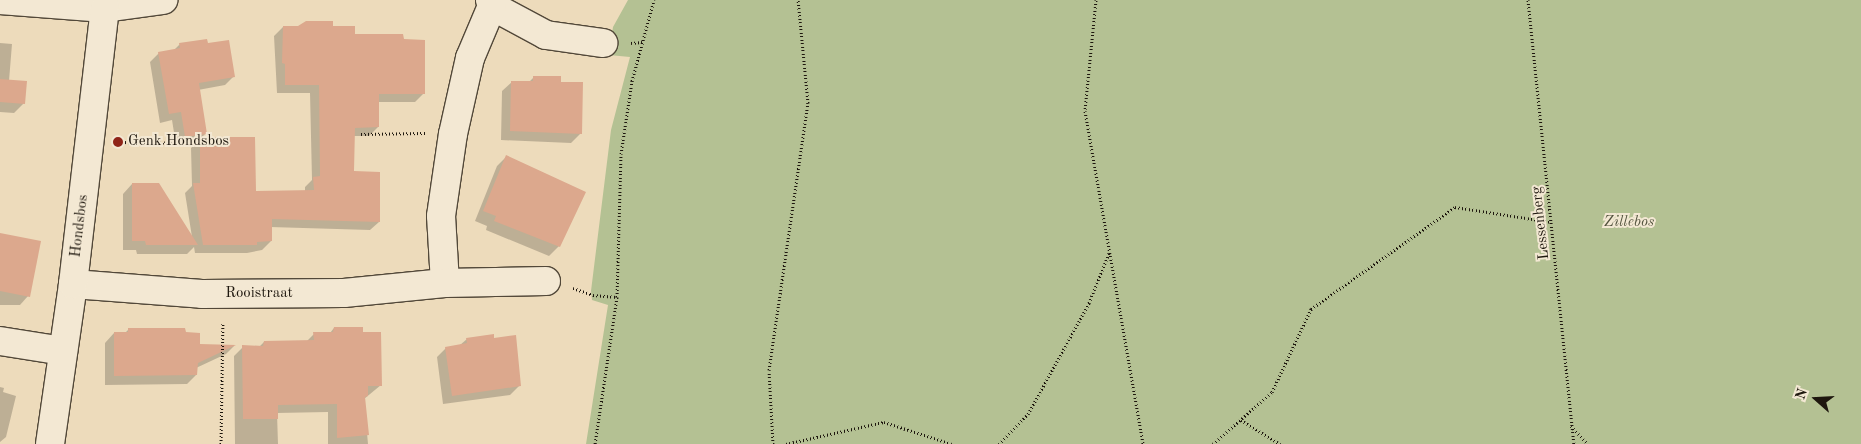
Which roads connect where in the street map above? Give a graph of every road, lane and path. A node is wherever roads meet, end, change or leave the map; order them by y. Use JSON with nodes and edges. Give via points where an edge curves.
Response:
{"nodes":[{"id":1,"x":0,"y":0,"type":"edge"},
{"id":2,"x":163,"y":0,"type":"edge"},
{"id":3,"x":654,"y":0,"type":"edge"},
{"id":4,"x":798,"y":0,"type":"edge"},
{"id":5,"x":1096,"y":0,"type":"edge"},
{"id":6,"x":1528,"y":0,"type":"edge"},
{"id":7,"x":491,"y":3,"type":"edge"},
{"id":8,"x":105,"y":8,"type":"junction"},
{"id":9,"x":603,"y":43,"type":"dead end"},
{"id":10,"x":430,"y":133,"type":"dead end"},
{"id":11,"x":361,"y":134,"type":"dead end"},
{"id":12,"x":114,"y":142,"type":"dead end"},
{"id":13,"x":197,"y":143,"type":"dead end"},
{"id":14,"x":1552,"y":222,"type":"junction"},
{"id":15,"x":1109,"y":253,"type":"junction"},
{"id":16,"x":445,"y":283,"type":"junction"},
{"id":17,"x":555,"y":283,"type":"joint"},
{"id":18,"x":73,"y":284,"type":"junction"},
{"id":19,"x":617,"y":297,"type":"junction"},
{"id":20,"x":223,"y":315,"type":"dead end"},
{"id":21,"x":0,"y":341,"type":"edge"},
{"id":22,"x":63,"y":351,"type":"junction"},
{"id":23,"x":1241,"y":420,"type":"junction"},
{"id":24,"x":1571,"y":425,"type":"junction"},
{"id":25,"x":50,"y":444,"type":"edge"},
{"id":26,"x":221,"y":444,"type":"edge"},
{"id":27,"x":595,"y":444,"type":"edge"},
{"id":28,"x":773,"y":444,"type":"edge"},
{"id":29,"x":786,"y":444,"type":"edge"},
{"id":30,"x":952,"y":444,"type":"edge"},
{"id":31,"x":999,"y":444,"type":"edge"},
{"id":32,"x":1144,"y":444,"type":"edge"},
{"id":33,"x":1214,"y":444,"type":"edge"},
{"id":34,"x":1280,"y":444,"type":"edge"},
{"id":35,"x":1574,"y":444,"type":"edge"},
{"id":36,"x":1588,"y":444,"type":"edge"}],
"edges":[{"from":1,"to":8,"type":"street"},
{"from":2,"to":8,"type":"street"},
{"from":3,"to":19,"type":"path","via":[[632,82],[621,154]]},
{"from":4,"to":28,"type":"path","via":[[808,102],[769,370]]},
{"from":5,"to":15,"type":"path","via":[[1085,111]]},
{"from":6,"to":14,"type":"path","name":"Lessenberg"},
{"from":7,"to":9,"type":"street","via":[[546,35]]},
{"from":7,"to":16,"type":"street","via":[[470,58],[453,134],[441,216]]},
{"from":8,"to":18,"type":"street","name":"Hondsbos"},
{"from":10,"to":11,"type":"path"},
{"from":12,"to":13,"type":"path"},
{"from":14,"to":23,"type":"path","via":[[1455,207],[1310,309],[1272,392]]},
{"from":14,"to":24,"type":"path","name":"Lessenberg"},
{"from":15,"to":31,"type":"path","via":[[1089,303],[1028,414]]},
{"from":15,"to":32,"type":"path"},
{"from":16,"to":17,"type":"street","name":"Rooistraat"},
{"from":16,"to":18,"type":"street","name":"Rooistraat","via":[[344,293],[209,294]]},
{"from":17,"to":19,"type":"path","via":[[593,295]]},
{"from":18,"to":22,"type":"street","name":"Hondsbos"},
{"from":19,"to":27,"type":"path"},
{"from":20,"to":26,"type":"path"},
{"from":21,"to":22,"type":"street"},
{"from":22,"to":25,"type":"street","name":"Hondsbos"},
{"from":23,"to":33,"type":"path"},
{"from":23,"to":34,"type":"path"},
{"from":24,"to":35,"type":"path","name":"Lessenberg"},
{"from":24,"to":36,"type":"path"},
{"from":29,"to":30,"type":"path","via":[[884,422]]}]}
